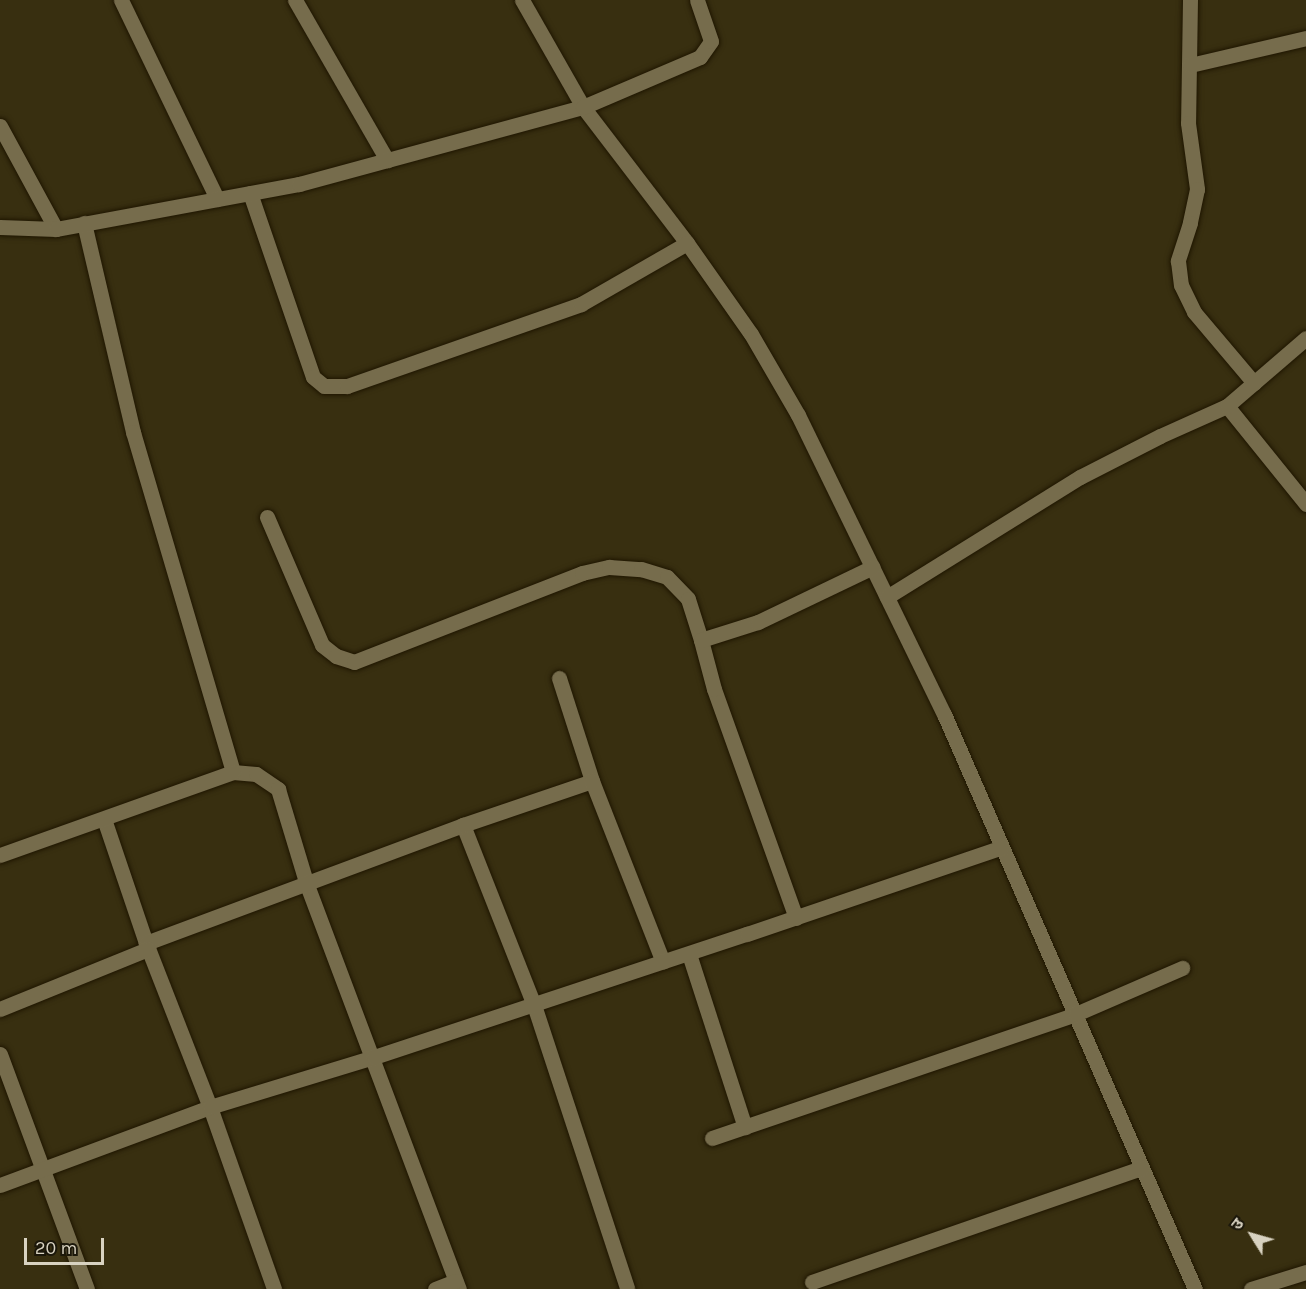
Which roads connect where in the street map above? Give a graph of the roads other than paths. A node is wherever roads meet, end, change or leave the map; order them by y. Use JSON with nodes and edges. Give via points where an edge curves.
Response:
{"nodes":[{"id":1,"x":121,"y":0,"type":"edge"},
{"id":2,"x":295,"y":0,"type":"edge"},
{"id":3,"x":522,"y":0,"type":"edge"},
{"id":4,"x":697,"y":0,"type":"edge"},
{"id":5,"x":1190,"y":0,"type":"edge"},
{"id":6,"x":1306,"y":38,"type":"edge"},
{"id":7,"x":1190,"y":66,"type":"junction"},
{"id":8,"x":583,"y":107,"type":"junction"},
{"id":9,"x":0,"y":126,"type":"edge"},
{"id":10,"x":387,"y":160,"type":"junction"},
{"id":11,"x":250,"y":193,"type":"junction"},
{"id":12,"x":217,"y":199,"type":"junction"},
{"id":13,"x":84,"y":223,"type":"junction"},
{"id":14,"x":0,"y":227,"type":"edge"},
{"id":15,"x":56,"y":229,"type":"junction"},
{"id":16,"x":687,"y":243,"type":"junction"},
{"id":17,"x":1306,"y":338,"type":"edge"},
{"id":18,"x":1254,"y":383,"type":"junction"},
{"id":19,"x":1227,"y":406,"type":"junction"},
{"id":20,"x":1306,"y":504,"type":"edge"},
{"id":21,"x":267,"y":517,"type":"dead end"},
{"id":22,"x":873,"y":567,"type":"junction"},
{"id":23,"x":887,"y":597,"type":"junction"},
{"id":24,"x":701,"y":640,"type":"junction"},
{"id":25,"x":559,"y":678,"type":"dead end"},
{"id":26,"x":233,"y":772,"type":"junction"},
{"id":27,"x":592,"y":781,"type":"junction"},
{"id":28,"x":104,"y":819,"type":"junction"},
{"id":29,"x":463,"y":825,"type":"junction"},
{"id":30,"x":1002,"y":847,"type":"junction"},
{"id":31,"x":0,"y":855,"type":"edge"},
{"id":32,"x":307,"y":885,"type":"junction"},
{"id":33,"x":796,"y":918,"type":"junction"},
{"id":34,"x":147,"y":946,"type":"junction"},
{"id":35,"x":689,"y":954,"type":"junction"},
{"id":36,"x":663,"y":962,"type":"junction"},
{"id":37,"x":1182,"y":968,"type":"dead end"},
{"id":38,"x":534,"y":1005,"type":"junction"},
{"id":39,"x":0,"y":1009,"type":"edge"},
{"id":40,"x":1076,"y":1014,"type":"junction"},
{"id":41,"x":0,"y":1054,"type":"edge"},
{"id":42,"x":374,"y":1057,"type":"junction"},
{"id":43,"x":210,"y":1107,"type":"junction"},
{"id":44,"x":745,"y":1127,"type":"junction"},
{"id":45,"x":712,"y":1138,"type":"dead end"},
{"id":46,"x":1142,"y":1168,"type":"junction"},
{"id":47,"x":43,"y":1170,"type":"junction"},
{"id":48,"x":0,"y":1185,"type":"edge"},
{"id":49,"x":1306,"y":1272,"type":"edge"},
{"id":50,"x":812,"y":1282,"type":"dead end"},
{"id":51,"x":458,"y":1285,"type":"edge"},
{"id":52,"x":627,"y":1288,"type":"edge"},
{"id":53,"x":87,"y":1289,"type":"edge"},
{"id":54,"x":274,"y":1289,"type":"edge"},
{"id":55,"x":435,"y":1289,"type":"edge"},
{"id":56,"x":1196,"y":1289,"type":"edge"},
{"id":57,"x":1251,"y":1289,"type":"edge"}],
"edges":[{"from":1,"to":12,"type":"street"},
{"from":2,"to":10,"type":"street"},
{"from":3,"to":8,"type":"street"},
{"from":4,"to":8,"type":"street","via":[[711,41],[700,57]]},
{"from":5,"to":7,"type":"street"},
{"from":6,"to":7,"type":"street"},
{"from":7,"to":18,"type":"street","via":[[1188,123],[1197,189],[1178,261],[1181,285],[1194,312]]},
{"from":8,"to":10,"type":"street"},
{"from":8,"to":16,"type":"street"},
{"from":9,"to":15,"type":"street"},
{"from":10,"to":11,"type":"street"},
{"from":11,"to":12,"type":"street"},
{"from":11,"to":16,"type":"street","via":[[313,377],[324,386],[347,386],[581,304]]},
{"from":12,"to":13,"type":"street"},
{"from":13,"to":15,"type":"street"},
{"from":13,"to":26,"type":"street","via":[[132,432]]},
{"from":14,"to":15,"type":"street"},
{"from":16,"to":22,"type":"street","via":[[751,334],[798,415]]},
{"from":17,"to":18,"type":"street"},
{"from":18,"to":19,"type":"street"},
{"from":19,"to":20,"type":"street"},
{"from":19,"to":23,"type":"street","via":[[1080,477]]},
{"from":21,"to":24,"type":"street","via":[[322,645],[336,656],[354,662],[582,573],[609,567],[641,569],[668,577],[688,599]]},
{"from":22,"to":23,"type":"street"},
{"from":22,"to":24,"type":"street","via":[[758,622]]},
{"from":23,"to":30,"type":"street"},
{"from":24,"to":33,"type":"street","via":[[714,689]]},
{"from":25,"to":27,"type":"street"},
{"from":26,"to":28,"type":"street"},
{"from":26,"to":32,"type":"street","via":[[256,774],[278,789]]},
{"from":27,"to":29,"type":"street"},
{"from":27,"to":36,"type":"street"},
{"from":28,"to":31,"type":"street"},
{"from":28,"to":34,"type":"street"},
{"from":29,"to":32,"type":"street"},
{"from":29,"to":38,"type":"street"},
{"from":30,"to":33,"type":"street"},
{"from":30,"to":40,"type":"street"},
{"from":32,"to":34,"type":"street"},
{"from":32,"to":42,"type":"street"},
{"from":33,"to":35,"type":"street"},
{"from":34,"to":39,"type":"street"},
{"from":34,"to":43,"type":"street"},
{"from":35,"to":36,"type":"street"},
{"from":35,"to":44,"type":"street"},
{"from":36,"to":38,"type":"street"},
{"from":37,"to":40,"type":"street"},
{"from":38,"to":42,"type":"street"},
{"from":38,"to":52,"type":"street"},
{"from":40,"to":44,"type":"street"},
{"from":40,"to":46,"type":"street"},
{"from":41,"to":47,"type":"street"},
{"from":42,"to":43,"type":"street"},
{"from":42,"to":51,"type":"street"},
{"from":43,"to":47,"type":"street"},
{"from":43,"to":54,"type":"street"},
{"from":44,"to":45,"type":"street"},
{"from":46,"to":50,"type":"street"},
{"from":46,"to":56,"type":"street"},
{"from":47,"to":48,"type":"street"},
{"from":47,"to":53,"type":"street"},
{"from":49,"to":57,"type":"street"},
{"from":51,"to":55,"type":"street"}]}
